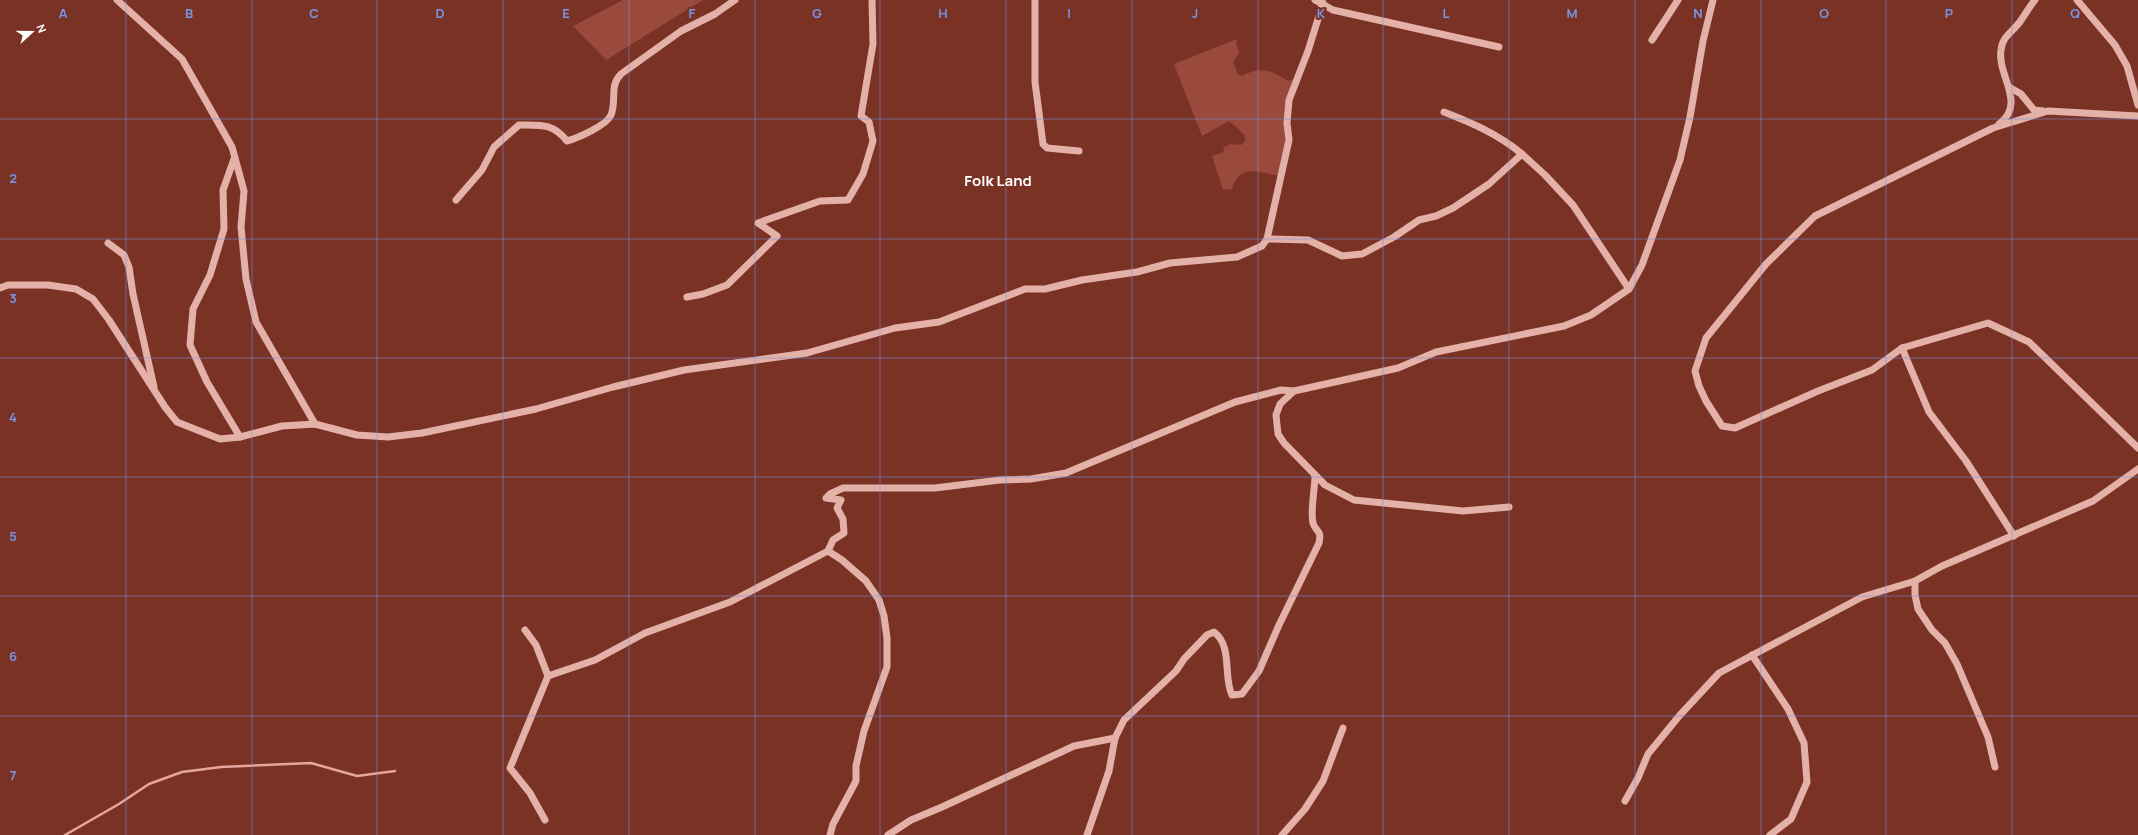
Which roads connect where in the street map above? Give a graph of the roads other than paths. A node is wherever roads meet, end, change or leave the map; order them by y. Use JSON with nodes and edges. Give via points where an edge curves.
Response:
{"nodes":[{"id":1,"x":117,"y":0,"type":"edge"},
{"id":2,"x":735,"y":0,"type":"edge"},
{"id":3,"x":872,"y":0,"type":"edge"},
{"id":4,"x":1035,"y":0,"type":"edge"},
{"id":5,"x":1314,"y":0,"type":"edge"},
{"id":6,"x":1678,"y":0,"type":"edge"},
{"id":7,"x":1713,"y":0,"type":"edge"},
{"id":8,"x":2035,"y":0,"type":"edge"},
{"id":9,"x":2077,"y":0,"type":"edge"},
{"id":10,"x":1323,"y":3,"type":"junction"},
{"id":11,"x":1652,"y":40,"type":"dead end"},
{"id":12,"x":1499,"y":47,"type":"dead end"},
{"id":13,"x":2009,"y":87,"type":"junction"},
{"id":14,"x":2138,"y":105,"type":"edge"},
{"id":15,"x":2048,"y":111,"type":"junction"},
{"id":16,"x":1444,"y":112,"type":"dead end"},
{"id":17,"x":2138,"y":116,"type":"edge"},
{"id":18,"x":1993,"y":128,"type":"junction"},
{"id":19,"x":1079,"y":151,"type":"dead end"},
{"id":20,"x":1522,"y":154,"type":"junction"},
{"id":21,"x":234,"y":159,"type":"junction"},
{"id":22,"x":456,"y":200,"type":"dead end"},
{"id":23,"x":1267,"y":239,"type":"junction"},
{"id":24,"x":108,"y":243,"type":"dead end"},
{"id":25,"x":0,"y":288,"type":"edge"},
{"id":26,"x":1629,"y":290,"type":"junction"},
{"id":27,"x":687,"y":297,"type":"dead end"},
{"id":28,"x":1902,"y":348,"type":"junction"},
{"id":29,"x":1294,"y":391,"type":"junction"},
{"id":30,"x":155,"y":392,"type":"junction"},
{"id":31,"x":315,"y":424,"type":"junction"},
{"id":32,"x":240,"y":437,"type":"junction"},
{"id":33,"x":2138,"y":448,"type":"edge"},
{"id":34,"x":2138,"y":469,"type":"edge"},
{"id":35,"x":1315,"y":476,"type":"junction"},
{"id":36,"x":1509,"y":507,"type":"dead end"},
{"id":37,"x":2014,"y":536,"type":"junction"},
{"id":38,"x":828,"y":551,"type":"junction"},
{"id":39,"x":1915,"y":581,"type":"junction"},
{"id":40,"x":525,"y":630,"type":"dead end"},
{"id":41,"x":1752,"y":654,"type":"junction"},
{"id":42,"x":548,"y":676,"type":"junction"},
{"id":43,"x":1343,"y":728,"type":"dead end"},
{"id":44,"x":1115,"y":738,"type":"junction"},
{"id":45,"x":1995,"y":767,"type":"dead end"},
{"id":46,"x":1625,"y":801,"type":"dead end"},
{"id":47,"x":545,"y":820,"type":"dead end"},
{"id":48,"x":830,"y":835,"type":"edge"},
{"id":49,"x":888,"y":835,"type":"edge"},
{"id":50,"x":1087,"y":835,"type":"edge"},
{"id":51,"x":1282,"y":835,"type":"edge"},
{"id":52,"x":1770,"y":835,"type":"edge"}],
"edges":[{"from":1,"to":21,"type":"street","via":[[182,59],[232,147]]},
{"from":2,"to":22,"type":"street","via":[[715,14],[681,31],[621,74],[615,80],[611,115],[604,124],[567,141],[559,131],[542,125],[519,125],[494,147],[482,170]]},
{"from":3,"to":27,"type":"street","via":[[873,44],[861,116],[869,122],[873,141],[863,174],[852,194],[848,200],[820,201],[758,223],[777,236],[727,285]]},
{"from":4,"to":19,"type":"street","via":[[1035,82],[1043,144],[1047,148]]},
{"from":5,"to":10,"type":"street"},
{"from":6,"to":11,"type":"street"},
{"from":7,"to":26,"type":"street","via":[[1680,160],[1642,265]]},
{"from":8,"to":13,"type":"street","via":[[2003,40],[2001,58]]},
{"from":9,"to":14,"type":"street","via":[[2115,45],[2126,66]]},
{"from":10,"to":12,"type":"street","via":[[1333,10]]},
{"from":10,"to":23,"type":"street","via":[[1289,100],[1289,140]]},
{"from":13,"to":15,"type":"street","via":[[2021,94],[2034,110]]},
{"from":13,"to":18,"type":"street","via":[[2012,103],[2006,118]]},
{"from":15,"to":17,"type":"street"},
{"from":15,"to":18,"type":"street"},
{"from":16,"to":20,"type":"street","via":[[1480,126],[1502,138]]},
{"from":18,"to":28,"type":"street","via":[[1815,216],[1766,264],[1706,338],[1695,371],[1704,396],[1722,426],[1735,428],[1872,370]]},
{"from":20,"to":23,"type":"street","via":[[1489,184],[1453,208],[1419,220],[1362,254],[1342,256],[1308,240]]},
{"from":20,"to":26,"type":"street","via":[[1573,205]]},
{"from":21,"to":31,"type":"street","via":[[244,191],[241,227],[245,272],[256,322]]},
{"from":21,"to":32,"type":"street","via":[[223,190],[224,229],[210,275],[193,309],[190,344],[207,382]]},
{"from":23,"to":31,"type":"street","via":[[1262,246],[1244,255],[1170,263],[1137,272],[1082,280],[1045,289],[1033,287],[939,322],[895,328],[807,353],[677,372],[536,409],[422,433],[388,437],[357,435]]},
{"from":24,"to":30,"type":"street","via":[[124,255],[129,267]]},
{"from":25,"to":30,"type":"street","via":[[8,285],[48,285],[76,289],[93,299]]},
{"from":26,"to":29,"type":"street","via":[[1591,315],[1564,326],[1436,352],[1390,370]]},
{"from":28,"to":33,"type":"street","via":[[1988,324],[2018,335],[2043,353]]},
{"from":28,"to":37,"type":"street","via":[[1929,412],[1966,461]]},
{"from":29,"to":35,"type":"street","via":[[1280,404],[1276,415],[1278,434]]},
{"from":29,"to":38,"type":"street","via":[[1280,390],[1235,402],[1066,473],[935,488],[844,488],[826,498],[842,500],[837,508],[843,519],[844,533],[833,540]]},
{"from":30,"to":32,"type":"street","via":[[177,422],[220,439]]},
{"from":31,"to":32,"type":"street","via":[[282,426]]},
{"from":34,"to":37,"type":"street","via":[[2093,501]]},
{"from":35,"to":36,"type":"street","via":[[1325,485],[1354,500],[1463,511]]},
{"from":35,"to":44,"type":"street","via":[[1313,521],[1319,530],[1318,543],[1255,677],[1242,694],[1232,695],[1228,662],[1218,635],[1211,633],[1184,659],[1176,671],[1124,720]]},
{"from":37,"to":39,"type":"street","via":[[1942,566]]},
{"from":38,"to":42,"type":"street","via":[[730,602],[645,633],[595,660]]},
{"from":38,"to":48,"type":"street","via":[[866,581],[879,600],[887,638],[886,667],[864,731],[856,766],[856,781],[833,824]]},
{"from":39,"to":41,"type":"street","via":[[1862,597]]},
{"from":39,"to":45,"type":"street","via":[[1918,609],[1932,630],[1945,643],[1957,664],[1988,737]]},
{"from":40,"to":42,"type":"street","via":[[536,646]]},
{"from":41,"to":46,"type":"street","via":[[1719,673],[1680,714],[1648,754]]},
{"from":41,"to":52,"type":"street","via":[[1788,709],[1804,743],[1807,782],[1791,819]]},
{"from":42,"to":47,"type":"street","via":[[510,768],[530,793]]},
{"from":43,"to":51,"type":"street","via":[[1323,781],[1305,809]]},
{"from":44,"to":49,"type":"street","via":[[1074,746],[911,820]]},
{"from":44,"to":50,"type":"street","via":[[1109,771]]}]}
